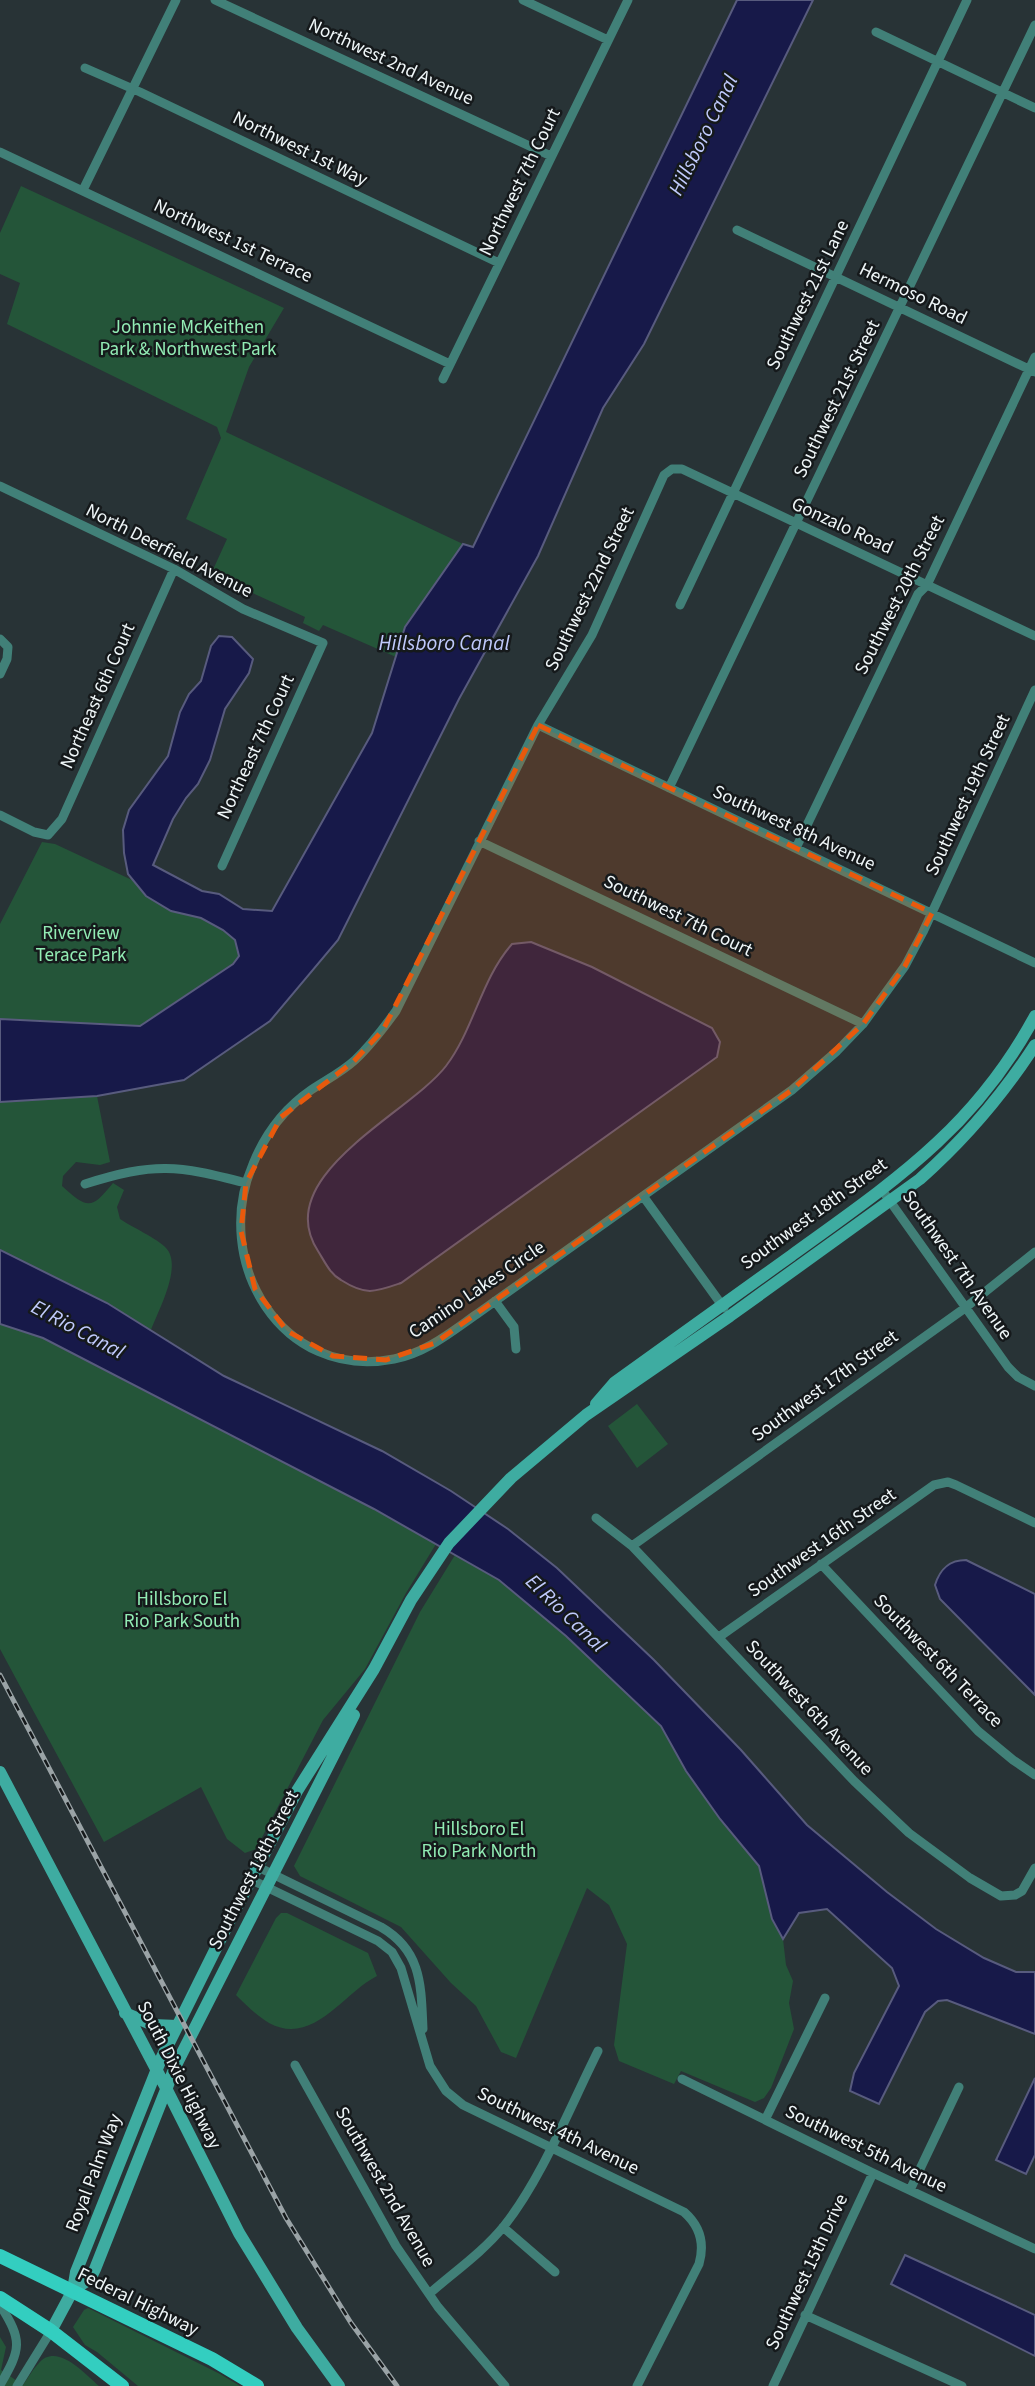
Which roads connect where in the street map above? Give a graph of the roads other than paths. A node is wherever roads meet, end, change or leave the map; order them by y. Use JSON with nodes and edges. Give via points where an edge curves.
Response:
{"nodes":[{"id":1,"x":176,"y":0,"type":"edge"},
{"id":2,"x":215,"y":0,"type":"edge"},
{"id":3,"x":523,"y":0,"type":"edge"},
{"id":4,"x":628,"y":0,"type":"edge"},
{"id":5,"x":967,"y":0,"type":"edge"},
{"id":6,"x":1035,"y":25,"type":"edge"},
{"id":7,"x":876,"y":32,"type":"dead end"},
{"id":8,"x":608,"y":40,"type":"junction"},
{"id":9,"x":937,"y":61,"type":"junction"},
{"id":10,"x":85,"y":68,"type":"dead end"},
{"id":11,"x":134,"y":89,"type":"junction"},
{"id":12,"x":1003,"y":92,"type":"junction"},
{"id":13,"x":1035,"y":108,"type":"edge"},
{"id":14,"x":0,"y":152,"type":"edge"},
{"id":15,"x":551,"y":156,"type":"junction"},
{"id":16,"x":83,"y":190,"type":"junction"},
{"id":17,"x":737,"y":230,"type":"dead end"},
{"id":18,"x":499,"y":263,"type":"junction"},
{"id":19,"x":836,"y":277,"type":"junction"},
{"id":20,"x":901,"y":307,"type":"junction"},
{"id":21,"x":1035,"y":357,"type":"edge"},
{"id":22,"x":450,"y":364,"type":"junction"},
{"id":23,"x":1032,"y":370,"type":"edge"},
{"id":24,"x":443,"y":379,"type":"dead end"},
{"id":25,"x":673,"y":469,"type":"joint"},
{"id":26,"x":0,"y":486,"type":"edge"},
{"id":27,"x":732,"y":493,"type":"junction"},
{"id":28,"x":797,"y":524,"type":"junction"},
{"id":29,"x":174,"y":569,"type":"junction"},
{"id":30,"x":927,"y":585,"type":"junction"},
{"id":31,"x":680,"y":606,"type":"dead end"},
{"id":32,"x":1035,"y":636,"type":"edge"},
{"id":33,"x":0,"y":639,"type":"edge"},
{"id":34,"x":323,"y":643,"type":"joint"},
{"id":35,"x":0,"y":674,"type":"edge"},
{"id":36,"x":1035,"y":690,"type":"edge"},
{"id":37,"x":538,"y":725,"type":"junction"},
{"id":38,"x":669,"y":788,"type":"junction"},
{"id":39,"x":0,"y":815,"type":"edge"},
{"id":40,"x":479,"y":841,"type":"junction"},
{"id":41,"x":796,"y":848,"type":"junction"},
{"id":42,"x":222,"y":866,"type":"dead end"},
{"id":43,"x":932,"y":914,"type":"junction"},
{"id":44,"x":1035,"y":963,"type":"edge"},
{"id":45,"x":1035,"y":1016,"type":"edge"},
{"id":46,"x":863,"y":1024,"type":"junction"},
{"id":47,"x":1035,"y":1045,"type":"edge"},
{"id":48,"x":246,"y":1183,"type":"junction"},
{"id":49,"x":85,"y":1184,"type":"dead end"},
{"id":50,"x":882,"y":1190,"type":"junction"},
{"id":51,"x":643,"y":1196,"type":"junction"},
{"id":52,"x":890,"y":1202,"type":"junction"},
{"id":53,"x":1035,"y":1252,"type":"edge"},
{"id":54,"x":495,"y":1301,"type":"junction"},
{"id":55,"x":722,"y":1305,"type":"junction"},
{"id":56,"x":965,"y":1308,"type":"junction"},
{"id":57,"x":730,"y":1316,"type":"junction"},
{"id":58,"x":516,"y":1349,"type":"dead end"},
{"id":59,"x":1035,"y":1386,"type":"edge"},
{"id":60,"x":586,"y":1415,"type":"junction"},
{"id":61,"x":596,"y":1518,"type":"dead end"},
{"id":62,"x":1035,"y":1523,"type":"edge"},
{"id":63,"x":632,"y":1546,"type":"junction"},
{"id":64,"x":821,"y":1564,"type":"junction"},
{"id":65,"x":719,"y":1637,"type":"junction"},
{"id":66,"x":374,"y":1669,"type":"junction"},
{"id":67,"x":0,"y":1772,"type":"edge"},
{"id":68,"x":1035,"y":1774,"type":"edge"},
{"id":69,"x":258,"y":1867,"type":"junction"},
{"id":70,"x":1035,"y":1868,"type":"edge"},
{"id":71,"x":252,"y":1880,"type":"junction"},
{"id":72,"x":270,"y":1881,"type":"junction"},
{"id":73,"x":415,"y":1964,"type":"junction"},
{"id":74,"x":401,"y":1968,"type":"junction"},
{"id":75,"x":421,"y":1996,"type":"junction"},
{"id":76,"x":825,"y":1998,"type":"dead end"},
{"id":77,"x":409,"y":2000,"type":"junction"},
{"id":78,"x":125,"y":2013,"type":"junction"},
{"id":79,"x":177,"y":2026,"type":"junction"},
{"id":80,"x":424,"y":2041,"type":"junction"},
{"id":81,"x":598,"y":2051,"type":"dead end"},
{"id":82,"x":295,"y":2065,"type":"dead end"},
{"id":83,"x":156,"y":2070,"type":"junction"},
{"id":84,"x":682,"y":2079,"type":"dead end"},
{"id":85,"x":959,"y":2087,"type":"dead end"},
{"id":86,"x":166,"y":2088,"type":"junction"},
{"id":87,"x":765,"y":2120,"type":"junction"},
{"id":88,"x":550,"y":2148,"type":"junction"},
{"id":89,"x":873,"y":2173,"type":"junction"},
{"id":90,"x":910,"y":2190,"type":"junction"},
{"id":91,"x":503,"y":2227,"type":"junction"},
{"id":92,"x":1035,"y":2249,"type":"edge"},
{"id":93,"x":0,"y":2256,"type":"edge"},
{"id":94,"x":555,"y":2272,"type":"dead end"},
{"id":95,"x":73,"y":2290,"type":"junction"},
{"id":96,"x":429,"y":2294,"type":"junction"},
{"id":97,"x":0,"y":2298,"type":"edge"},
{"id":98,"x":0,"y":2305,"type":"edge"},
{"id":99,"x":805,"y":2315,"type":"junction"},
{"id":100,"x":51,"y":2331,"type":"junction"},
{"id":101,"x":15,"y":2358,"type":"junction"},
{"id":102,"x":31,"y":2365,"type":"junction"},
{"id":103,"x":0,"y":2385,"type":"edge"},
{"id":104,"x":17,"y":2386,"type":"edge"},
{"id":105,"x":121,"y":2386,"type":"edge"},
{"id":106,"x":257,"y":2386,"type":"edge"},
{"id":107,"x":338,"y":2386,"type":"edge"},
{"id":108,"x":505,"y":2386,"type":"edge"},
{"id":109,"x":637,"y":2386,"type":"edge"},
{"id":110,"x":773,"y":2386,"type":"edge"},
{"id":111,"x":962,"y":2386,"type":"edge"}],
"edges":[{"from":1,"to":11,"type":"street"},
{"from":2,"to":15,"type":"street","name":"Northwest 2nd Avenue"},
{"from":3,"to":8,"type":"street"},
{"from":4,"to":8,"type":"street","name":"Northwest 7th Court"},
{"from":5,"to":9,"type":"street","name":"Southwest 21st Lane"},
{"from":6,"to":12,"type":"street","name":"Southwest 21st Street"},
{"from":7,"to":9,"type":"street"},
{"from":8,"to":15,"type":"street","name":"Northwest 7th Court"},
{"from":9,"to":12,"type":"street"},
{"from":9,"to":19,"type":"street","name":"Southwest 21st Lane"},
{"from":10,"to":11,"type":"street","name":"Northwest 1st Way"},
{"from":11,"to":16,"type":"street"},
{"from":11,"to":18,"type":"street","name":"Northwest 1st Way"},
{"from":12,"to":13,"type":"street"},
{"from":12,"to":20,"type":"street","name":"Southwest 21st Street"},
{"from":14,"to":16,"type":"street","name":"Northwest 1st Terrace"},
{"from":15,"to":18,"type":"street","name":"Northwest 7th Court"},
{"from":16,"to":22,"type":"street","name":"Northwest 1st Terrace"},
{"from":17,"to":19,"type":"street","name":"Hermoso Road"},
{"from":18,"to":22,"type":"street","name":"Northwest 7th Court"},
{"from":19,"to":20,"type":"street","name":"Hermoso Road"},
{"from":19,"to":27,"type":"street","name":"Southwest 21st Lane"},
{"from":20,"to":23,"type":"street","name":"Hermoso Road"},
{"from":20,"to":28,"type":"street","name":"Southwest 21st Street"},
{"from":21,"to":23,"type":"street","name":"Southwest 20th Street"},
{"from":22,"to":24,"type":"street","name":"Northwest 7th Court"},
{"from":23,"to":30,"type":"street","name":"Southwest 20th Street"},
{"from":25,"to":27,"type":"street","name":"Gonzalo Road"},
{"from":25,"to":37,"type":"street","name":"Southwest 22nd Street","via":[[664,475],[592,635]]},
{"from":26,"to":29,"type":"street","name":"North Deerfield Avenue"},
{"from":27,"to":28,"type":"street","name":"Gonzalo Road"},
{"from":27,"to":31,"type":"street","name":"Southwest 21st Lane"},
{"from":28,"to":30,"type":"street","name":"Gonzalo Road"},
{"from":28,"to":38,"type":"street","name":"Southwest 21st Street"},
{"from":29,"to":34,"type":"street","name":"North Deerfield Avenue","via":[[243,610]]},
{"from":29,"to":39,"type":"street","name":"Northeast 6th Court","via":[[62,820],[48,835]]},
{"from":30,"to":32,"type":"street","name":"Gonzalo Road"},
{"from":30,"to":41,"type":"street","name":"Southwest 20th Street","via":[[918,594]]},
{"from":33,"to":35,"type":"street","via":[[8,647]]},
{"from":34,"to":42,"type":"street","name":"Northeast 7th Court"},
{"from":36,"to":43,"type":"street","name":"Southwest 19th Street"},
{"from":37,"to":38,"type":"street","name":"Southwest 8th Avenue"},
{"from":37,"to":40,"type":"street","name":"Camino Lakes Circle"},
{"from":38,"to":41,"type":"street","name":"Southwest 8th Avenue"},
{"from":40,"to":46,"type":"street","name":"Southwest 7th Court"},
{"from":40,"to":48,"type":"street","name":"Camino Lakes Circle","via":[[396,1011],[353,1062],[309,1091],[281,1118],[259,1149]]},
{"from":41,"to":43,"type":"street","name":"Southwest 8th Avenue"},
{"from":43,"to":44,"type":"street","name":"Southwest 8th Avenue"},
{"from":43,"to":46,"type":"street","name":"Camino Lakes Circle","via":[[905,966]]},
{"from":45,"to":50,"type":"main road","name":"Southwest 18th Street","via":[[1004,1068],[957,1126]]},
{"from":46,"to":51,"type":"street","name":"Camino Lakes Circle","via":[[792,1090]]},
{"from":47,"to":52,"type":"main road","name":"Southwest 18th Street","via":[[967,1135]]},
{"from":48,"to":49,"type":"street","via":[[194,1170],[156,1167]]},
{"from":48,"to":54,"type":"street","name":"Camino Lakes Circle","via":[[241,1231],[250,1279],[272,1316],[313,1349],[354,1361],[403,1357],[435,1343]]},
{"from":50,"to":52,"type":"street","name":"Southwest 7th Avenue"},
{"from":50,"to":55,"type":"main road","name":"Southwest 18th Street"},
{"from":51,"to":54,"type":"street","name":"Camino Lakes Circle"},
{"from":51,"to":55,"type":"street"},
{"from":52,"to":56,"type":"street","name":"Southwest 7th Avenue"},
{"from":52,"to":57,"type":"main road","name":"Southwest 18th Street"},
{"from":53,"to":56,"type":"street","name":"Southwest 17th Street"},
{"from":54,"to":58,"type":"street","via":[[514,1327]]},
{"from":55,"to":57,"type":"street"},
{"from":55,"to":60,"type":"main road","name":"Southwest 18th Street","via":[[615,1382]]},
{"from":56,"to":59,"type":"street","name":"Southwest 7th Avenue","via":[[1008,1367]]},
{"from":56,"to":63,"type":"street","name":"Southwest 17th Street"},
{"from":57,"to":60,"type":"main road","name":"Southwest 18th Street"},
{"from":60,"to":66,"type":"main road","name":"Southwest 18th Street","via":[[490,1497],[449,1543]]},
{"from":61,"to":63,"type":"street","name":"Southwest 6th Avenue"},
{"from":62,"to":64,"type":"street","name":"Southwest 16th Street","via":[[948,1482],[934,1485]]},
{"from":63,"to":65,"type":"street","name":"Southwest 6th Avenue"},
{"from":64,"to":65,"type":"street","name":"Southwest 16th Street"},
{"from":64,"to":68,"type":"street","name":"Southwest 6th Terrace","via":[[978,1731]]},
{"from":65,"to":70,"type":"street","name":"Southwest 6th Avenue","via":[[854,1782],[909,1833],[1002,1896],[1015,1895]]},
{"from":66,"to":69,"type":"main road","name":"Southwest 18th Street","via":[[297,1791]]},
{"from":66,"to":72,"type":"main road","name":"Southwest 18th Street"},
{"from":67,"to":78,"type":"main road","name":"South Dixie Highway"},
{"from":69,"to":71,"type":"main road","name":"Southwest 18th Street"},
{"from":69,"to":72,"type":"street","name":"Southwest 4th Avenue"},
{"from":71,"to":72,"type":"street","name":"Southwest 4th Avenue"},
{"from":71,"to":79,"type":"main road","name":"Southwest 18th Street"},
{"from":72,"to":73,"type":"street","name":"Southwest 4th Avenue","via":[[394,1935]]},
{"from":72,"to":74,"type":"street","name":"Southwest 4th Avenue","via":[[378,1941],[392,1952]]},
{"from":72,"to":86,"type":"main road","name":"Southwest 18th Street"},
{"from":73,"to":74,"type":"street"},
{"from":73,"to":75,"type":"street","name":"Southwest 4th Avenue"},
{"from":74,"to":77,"type":"street","name":"Southwest 4th Avenue"},
{"from":75,"to":77,"type":"street"},
{"from":75,"to":80,"type":"street","name":"Southwest 4th Avenue"},
{"from":76,"to":87,"type":"street"},
{"from":77,"to":80,"type":"street","name":"Southwest 4th Avenue"},
{"from":78,"to":79,"type":"main road","via":[[153,2025]]},
{"from":78,"to":83,"type":"main road","name":"South Dixie Highway"},
{"from":79,"to":83,"type":"main road","name":"Southwest 18th Street"},
{"from":80,"to":88,"type":"street","name":"Southwest 4th Avenue","via":[[430,2066],[446,2091],[463,2105]]},
{"from":81,"to":88,"type":"street"},
{"from":82,"to":96,"type":"street","name":"Southwest 2nd Avenue","via":[[396,2246]]},
{"from":83,"to":86,"type":"main road","name":"South Dixie Highway"},
{"from":83,"to":95,"type":"main road","name":"Royal Palm Way"},
{"from":84,"to":87,"type":"street","name":"Southwest 5th Avenue"},
{"from":85,"to":90,"type":"street"},
{"from":86,"to":95,"type":"main road","name":"Royal Palm Way","via":[[95,2269],[90,2279]]},
{"from":86,"to":107,"type":"main road","name":"South Dixie Highway","via":[[239,2233]]},
{"from":87,"to":89,"type":"street","name":"Southwest 5th Avenue"},
{"from":88,"to":91,"type":"street"},
{"from":88,"to":109,"type":"street","name":"Southwest 4th Avenue","via":[[684,2212],[699,2232],[699,2264]]},
{"from":89,"to":90,"type":"street","name":"Southwest 5th Avenue"},
{"from":89,"to":99,"type":"street","name":"Southwest 15th Drive"},
{"from":90,"to":92,"type":"street","name":"Southwest 5th Avenue"},
{"from":91,"to":94,"type":"street"},
{"from":91,"to":96,"type":"street"},
{"from":93,"to":95,"type":"main road","name":"Federal Highway"},
{"from":95,"to":100,"type":"main road","name":"Royal Palm Way"},
{"from":95,"to":106,"type":"main road","name":"Federal Highway"},
{"from":96,"to":108,"type":"street","name":"Southwest 2nd Avenue"},
{"from":97,"to":100,"type":"main road"},
{"from":98,"to":101,"type":"street","via":[[16,2335]]},
{"from":99,"to":110,"type":"street","name":"Southwest 15th Drive"},
{"from":99,"to":111,"type":"street"},
{"from":100,"to":102,"type":"street","name":"Royal Palm Way"},
{"from":100,"to":105,"type":"main road"},
{"from":101,"to":102,"type":"street"},
{"from":101,"to":103,"type":"street"},
{"from":102,"to":104,"type":"street","name":"Royal Palm Way"}]}
